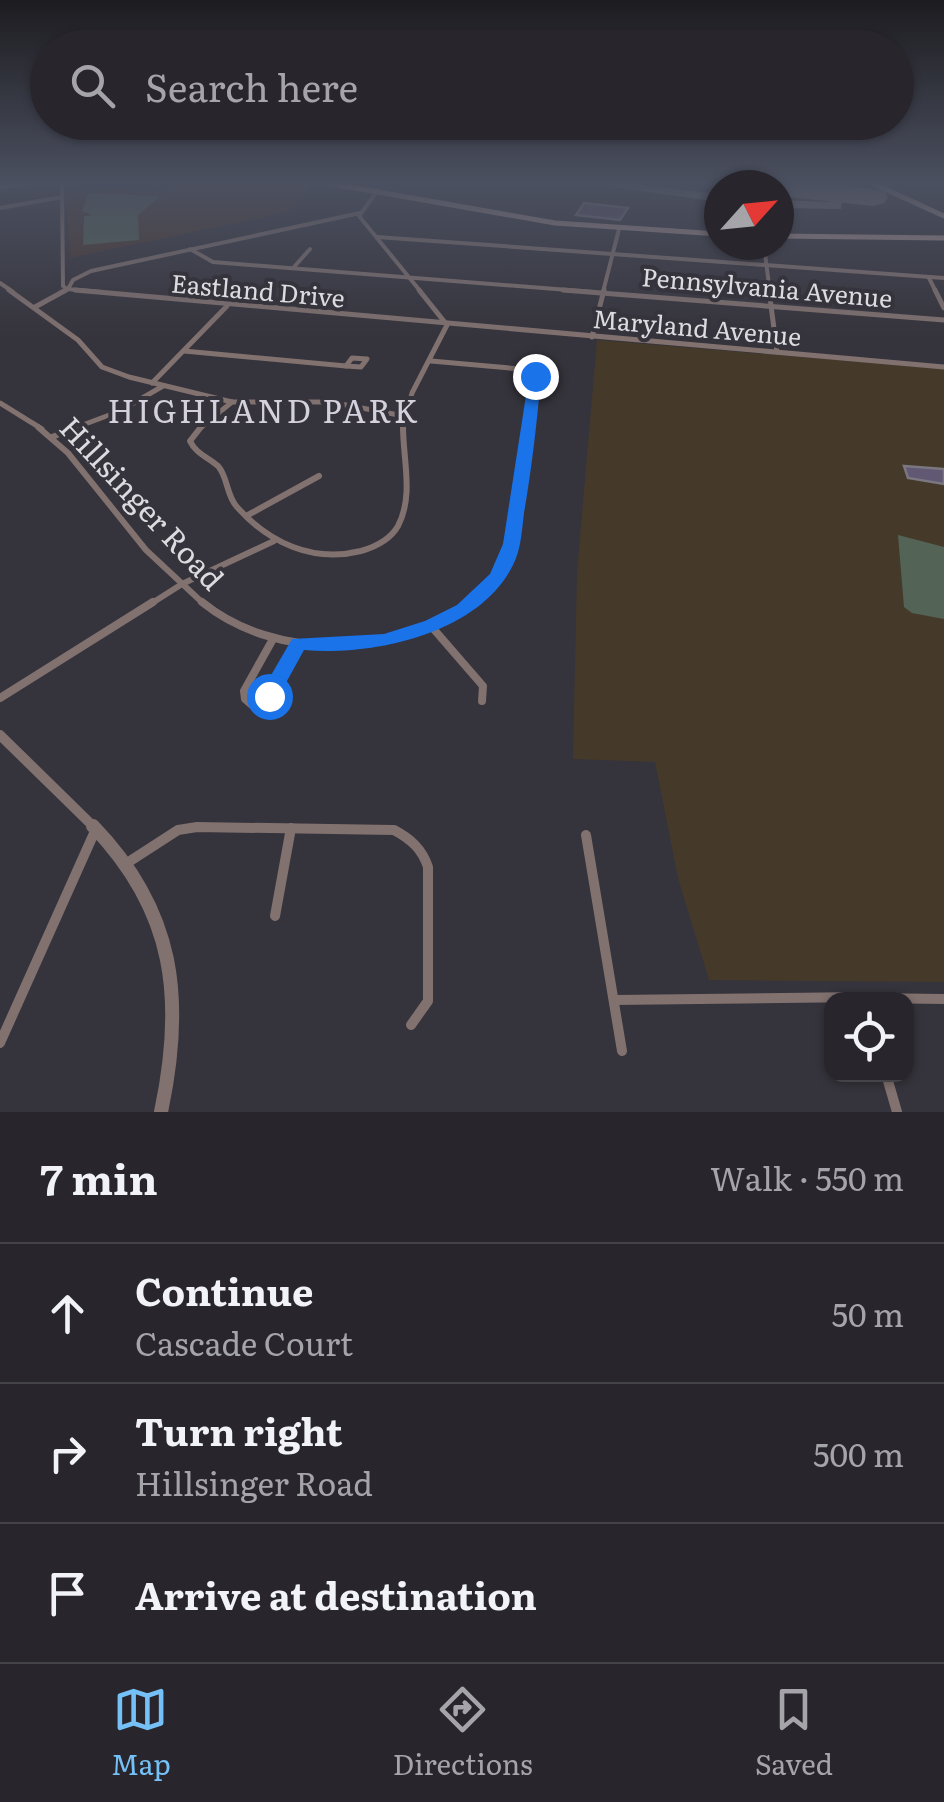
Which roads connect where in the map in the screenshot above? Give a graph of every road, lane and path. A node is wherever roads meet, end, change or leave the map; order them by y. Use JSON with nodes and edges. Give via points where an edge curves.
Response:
{"nodes":[{"id":1,"x":62,"y":235,"type":"edge"},
{"id":2,"x":257,"y":235,"type":"edge"},
{"id":3,"x":617,"y":235,"type":"edge"},
{"id":4,"x":794,"y":236,"type":"edge"},
{"id":5,"x":377,"y":237,"type":"joint"},
{"id":6,"x":944,"y":238,"type":"edge"},
{"id":7,"x":190,"y":249,"type":"junction"},
{"id":8,"x":310,"y":249,"type":"dead end"},
{"id":9,"x":611,"y":254,"type":"junction"},
{"id":10,"x":767,"y":260,"type":"edge"},
{"id":11,"x":768,"y":265,"type":"junction"},
{"id":12,"x":293,"y":268,"type":"junction"},
{"id":13,"x":63,"y":276,"type":"junction"},
{"id":14,"x":79,"y":276,"type":"junction"},
{"id":15,"x":408,"y":277,"type":"junction"},
{"id":16,"x":929,"y":277,"type":"junction"},
{"id":17,"x":944,"y":278,"type":"edge"},
{"id":18,"x":0,"y":283,"type":"edge"},
{"id":19,"x":67,"y":290,"type":"junction"},
{"id":20,"x":604,"y":292,"type":"junction"},
{"id":21,"x":227,"y":306,"type":"junction"},
{"id":22,"x":773,"y":306,"type":"junction"},
{"id":23,"x":34,"y":308,"type":"junction"},
{"id":24,"x":944,"y":308,"type":"edge"},
{"id":25,"x":944,"y":320,"type":"edge"},
{"id":26,"x":447,"y":325,"type":"junction"},
{"id":27,"x":592,"y":337,"type":"junction"},
{"id":28,"x":184,"y":350,"type":"junction"},
{"id":29,"x":777,"y":352,"type":"junction"},
{"id":30,"x":430,"y":361,"type":"junction"},
{"id":31,"x":346,"y":366,"type":"dead end"},
{"id":32,"x":944,"y":367,"type":"edge"},
{"id":33,"x":151,"y":384,"type":"junction"},
{"id":34,"x":162,"y":386,"type":"junction"},
{"id":35,"x":232,"y":402,"type":"junction"},
{"id":36,"x":0,"y":403,"type":"edge"},
{"id":37,"x":404,"y":416,"type":"junction"},
{"id":38,"x":52,"y":437,"type":"junction"},
{"id":39,"x":318,"y":476,"type":"dead end"},
{"id":40,"x":248,"y":514,"type":"junction"},
{"id":41,"x":274,"y":541,"type":"junction"},
{"id":42,"x":182,"y":584,"type":"junction"},
{"id":43,"x":432,"y":626,"type":"junction"},
{"id":44,"x":273,"y":639,"type":"junction"},
{"id":45,"x":298,"y":644,"type":"junction"},
{"id":46,"x":0,"y":698,"type":"edge"},
{"id":47,"x":482,"y":700,"type":"dead end"},
{"id":48,"x":0,"y":735,"type":"edge"},
{"id":49,"x":291,"y":828,"type":"junction"},
{"id":50,"x":95,"y":830,"type":"junction"},
{"id":51,"x":586,"y":834,"type":"dead end"},
{"id":52,"x":127,"y":863,"type":"junction"},
{"id":53,"x":275,"y":916,"type":"dead end"},
{"id":54,"x":824,"y":998,"type":"edge"},
{"id":55,"x":914,"y":999,"type":"edge"},
{"id":56,"x":944,"y":999,"type":"edge"},
{"id":57,"x":614,"y":1000,"type":"junction"},
{"id":58,"x":411,"y":1025,"type":"dead end"},
{"id":59,"x":0,"y":1044,"type":"edge"},
{"id":60,"x":622,"y":1051,"type":"dead end"},
{"id":61,"x":888,"y":1082,"type":"edge"},
{"id":62,"x":161,"y":1112,"type":"edge"},
{"id":63,"x":897,"y":1112,"type":"edge"}],
"edges":[{"from":1,"to":13,"type":"street"},
{"from":2,"to":7,"type":"street"},
{"from":3,"to":9,"type":"street"},
{"from":4,"to":6,"type":"main road"},
{"from":5,"to":9,"type":"street"},
{"from":5,"to":15,"type":"street"},
{"from":7,"to":12,"type":"street","name":"Pennsylvania Avenue","via":[[214,262]]},
{"from":7,"to":14,"type":"street"},
{"from":8,"to":12,"type":"street"},
{"from":9,"to":11,"type":"street"},
{"from":9,"to":20,"type":"street"},
{"from":10,"to":11,"type":"street"},
{"from":11,"to":16,"type":"street"},
{"from":11,"to":22,"type":"street"},
{"from":12,"to":15,"type":"street","name":"Pennsylvania Avenue"},
{"from":13,"to":14,"type":"street"},
{"from":13,"to":19,"type":"street"},
{"from":14,"to":19,"type":"street"},
{"from":15,"to":20,"type":"street","name":"Pennsylvania Avenue"},
{"from":15,"to":26,"type":"street"},
{"from":16,"to":17,"type":"street"},
{"from":16,"to":24,"type":"street"},
{"from":18,"to":23,"type":"street"},
{"from":19,"to":21,"type":"street","name":"Eastland Drive"},
{"from":19,"to":23,"type":"street"},
{"from":20,"to":22,"type":"street","name":"Pennsylvania Avenue"},
{"from":20,"to":27,"type":"street"},
{"from":21,"to":26,"type":"street","name":"Eastland Drive"},
{"from":21,"to":28,"type":"street"},
{"from":22,"to":25,"type":"street","name":"Pennsylvania Avenue"},
{"from":22,"to":29,"type":"street"},
{"from":23,"to":33,"type":"street","via":[[78,340],[102,368]]},
{"from":26,"to":27,"type":"street","name":"Maryland Avenue"},
{"from":26,"to":30,"type":"street"},
{"from":27,"to":29,"type":"street","name":"Maryland Avenue"},
{"from":28,"to":31,"type":"street"},
{"from":28,"to":33,"type":"street"},
{"from":29,"to":32,"type":"street","name":"Maryland Avenue"},
{"from":30,"to":37,"type":"street"},
{"from":30,"to":43,"type":"street","name":"Hillsinger Road","via":[[530,372],[536,379],[506,564],[463,609]]},
{"from":33,"to":34,"type":"street"},
{"from":34,"to":35,"type":"street"},
{"from":34,"to":38,"type":"street","via":[[120,412]]},
{"from":35,"to":37,"type":"street","via":[[330,402]]},
{"from":35,"to":40,"type":"street","via":[[190,442],[220,468],[226,493]]},
{"from":36,"to":38,"type":"street","name":"Hillsinger Road"},
{"from":37,"to":41,"type":"street","via":[[404,502],[399,526],[387,540],[321,558]]},
{"from":38,"to":42,"type":"street","name":"Hillsinger Road"},
{"from":39,"to":40,"type":"street"},
{"from":40,"to":41,"type":"street"},
{"from":41,"to":42,"type":"street"},
{"from":42,"to":44,"type":"street","name":"Hillsinger Road","via":[[226,622]]},
{"from":42,"to":46,"type":"street"},
{"from":43,"to":45,"type":"street","name":"Hillsinger Road","via":[[384,640]]},
{"from":43,"to":47,"type":"street","via":[[483,686]]},
{"from":44,"to":45,"type":"street","name":"Hillsinger Road"},
{"from":44,"to":45,"type":"street","via":[[244,691],[252,704],[269,696]]},
{"from":48,"to":50,"type":"street"},
{"from":49,"to":52,"type":"street","via":[[178,830]]},
{"from":49,"to":53,"type":"street"},
{"from":49,"to":58,"type":"street","via":[[394,830],[424,853],[428,1001]]},
{"from":50,"to":52,"type":"street"},
{"from":50,"to":59,"type":"street"},
{"from":51,"to":57,"type":"street"},
{"from":52,"to":62,"type":"street","via":[[154,908],[169,967],[171,1023]]},
{"from":54,"to":57,"type":"street"},
{"from":55,"to":56,"type":"street"},
{"from":57,"to":60,"type":"street"},
{"from":61,"to":63,"type":"street"}]}
